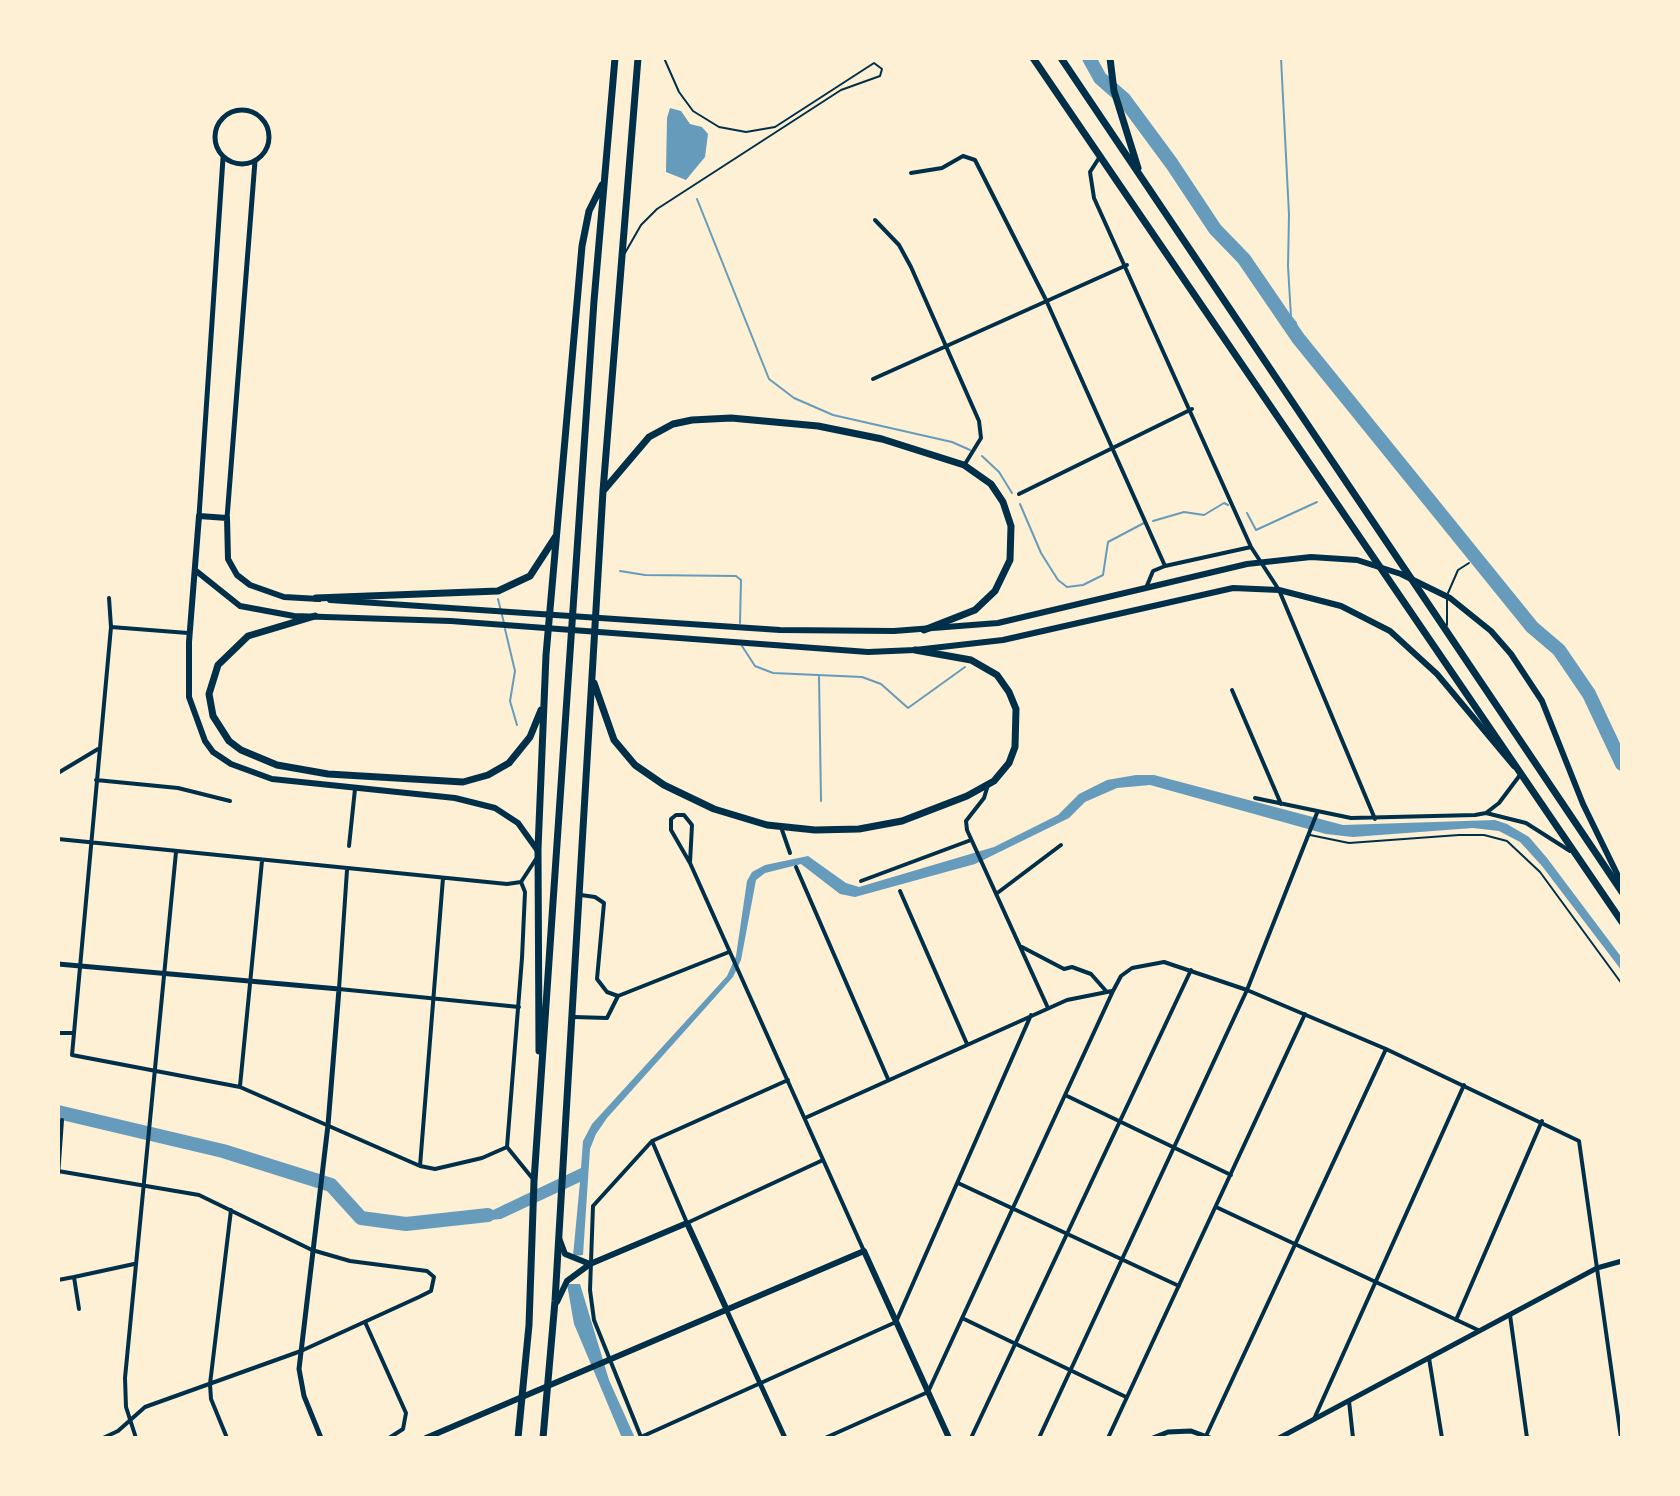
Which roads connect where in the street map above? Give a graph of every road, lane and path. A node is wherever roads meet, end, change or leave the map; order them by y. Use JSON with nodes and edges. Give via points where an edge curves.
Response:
{"nodes":[{"id":1,"x":612,"y":58,"type":"edge"},
{"id":2,"x":638,"y":58,"type":"edge"},
{"id":3,"x":664,"y":58,"type":"edge"},
{"id":4,"x":1033,"y":58,"type":"edge"},
{"id":5,"x":1061,"y":58,"type":"edge"},
{"id":6,"x":1110,"y":58,"type":"edge"},
{"id":7,"x":1100,"y":156,"type":"junction"},
{"id":8,"x":223,"y":158,"type":"junction"},
{"id":9,"x":255,"y":161,"type":"junction"},
{"id":10,"x":911,"y":173,"type":"dead end"},
{"id":11,"x":605,"y":175,"type":"junction"},
{"id":12,"x":1142,"y":180,"type":"junction"},
{"id":13,"x":875,"y":220,"type":"dead end"},
{"id":14,"x":1127,"y":265,"type":"junction"},
{"id":15,"x":619,"y":277,"type":"junction"},
{"id":16,"x":1046,"y":300,"type":"junction"},
{"id":17,"x":944,"y":345,"type":"junction"},
{"id":18,"x":873,"y":379,"type":"dead end"},
{"id":19,"x":1192,"y":409,"type":"junction"},
{"id":20,"x":1113,"y":446,"type":"junction"},
{"id":21,"x":964,"y":465,"type":"junction"},
{"id":22,"x":603,"y":491,"type":"junction"},
{"id":23,"x":1019,"y":494,"type":"dead end"},
{"id":24,"x":199,"y":516,"type":"junction"},
{"id":25,"x":227,"y":518,"type":"junction"},
{"id":26,"x":559,"y":531,"type":"junction"},
{"id":27,"x":1251,"y":547,"type":"junction"},
{"id":28,"x":1469,"y":563,"type":"dead end"},
{"id":29,"x":1165,"y":566,"type":"junction"},
{"id":30,"x":195,"y":570,"type":"junction"},
{"id":31,"x":1146,"y":588,"type":"junction"},
{"id":32,"x":1279,"y":590,"type":"junction"},
{"id":33,"x":109,"y":598,"type":"dead end"},
{"id":34,"x":316,"y":598,"type":"junction"},
{"id":35,"x":315,"y":616,"type":"junction"},
{"id":36,"x":111,"y":627,"type":"junction"},
{"id":37,"x":924,"y":630,"type":"junction"},
{"id":38,"x":1447,"y":630,"type":"junction"},
{"id":39,"x":191,"y":633,"type":"junction"},
{"id":40,"x":915,"y":650,"type":"junction"},
{"id":41,"x":592,"y":673,"type":"junction"},
{"id":42,"x":1232,"y":690,"type":"dead end"},
{"id":43,"x":542,"y":708,"type":"junction"},
{"id":44,"x":98,"y":749,"type":"junction"},
{"id":45,"x":1519,"y":771,"type":"junction"},
{"id":46,"x":58,"y":773,"type":"edge"},
{"id":47,"x":96,"y":780,"type":"junction"},
{"id":48,"x":988,"y":785,"type":"junction"},
{"id":49,"x":355,"y":789,"type":"junction"},
{"id":50,"x":1255,"y":798,"type":"dead end"},
{"id":51,"x":230,"y":801,"type":"dead end"},
{"id":52,"x":1281,"y":804,"type":"junction"},
{"id":53,"x":1486,"y":813,"type":"junction"},
{"id":54,"x":1316,"y":816,"type":"junction"},
{"id":55,"x":1375,"y":819,"type":"junction"},
{"id":56,"x":781,"y":827,"type":"junction"},
{"id":57,"x":1309,"y":835,"type":"junction"},
{"id":58,"x":58,"y":839,"type":"edge"},
{"id":59,"x":971,"y":840,"type":"junction"},
{"id":60,"x":90,"y":842,"type":"junction"},
{"id":61,"x":1061,"y":845,"type":"dead end"},
{"id":62,"x":349,"y":846,"type":"dead end"},
{"id":63,"x":176,"y":852,"type":"junction"},
{"id":64,"x":790,"y":853,"type":"dead end"},
{"id":65,"x":538,"y":854,"type":"junction"},
{"id":66,"x":1574,"y":854,"type":"junction"},
{"id":67,"x":262,"y":861,"type":"junction"},
{"id":68,"x":690,"y":863,"type":"junction"},
{"id":69,"x":796,"y":867,"type":"dead end"},
{"id":70,"x":347,"y":870,"type":"junction"},
{"id":71,"x":443,"y":878,"type":"junction"},
{"id":72,"x":1621,"y":879,"type":"edge"},
{"id":73,"x":861,"y":881,"type":"dead end"},
{"id":74,"x":521,"y":882,"type":"junction"},
{"id":75,"x":900,"y":891,"type":"dead end"},
{"id":76,"x":1622,"y":892,"type":"edge"},
{"id":77,"x":996,"y":894,"type":"junction"},
{"id":78,"x":578,"y":895,"type":"junction"},
{"id":79,"x":1622,"y":922,"type":"edge"},
{"id":80,"x":1020,"y":946,"type":"junction"},
{"id":81,"x":729,"y":952,"type":"junction"},
{"id":82,"x":58,"y":964,"type":"edge"},
{"id":83,"x":78,"y":966,"type":"junction"},
{"id":84,"x":1191,"y":970,"type":"junction"},
{"id":85,"x":166,"y":974,"type":"junction"},
{"id":86,"x":251,"y":982,"type":"junction"},
{"id":87,"x":1622,"y":984,"type":"edge"},
{"id":88,"x":339,"y":989,"type":"junction"},
{"id":89,"x":1247,"y":990,"type":"junction"},
{"id":90,"x":1109,"y":991,"type":"junction"},
{"id":91,"x":618,"y":996,"type":"junction"},
{"id":92,"x":432,"y":998,"type":"junction"},
{"id":93,"x":519,"y":1007,"type":"junction"},
{"id":94,"x":1048,"y":1008,"type":"junction"},
{"id":95,"x":1305,"y":1014,"type":"junction"},
{"id":96,"x":1031,"y":1015,"type":"junction"},
{"id":97,"x":569,"y":1017,"type":"junction"},
{"id":98,"x":58,"y":1033,"type":"edge"},
{"id":99,"x":72,"y":1033,"type":"junction"},
{"id":100,"x":967,"y":1044,"type":"junction"},
{"id":101,"x":1386,"y":1049,"type":"junction"},
{"id":102,"x":156,"y":1069,"type":"junction"},
{"id":103,"x":888,"y":1079,"type":"junction"},
{"id":104,"x":788,"y":1080,"type":"junction"},
{"id":105,"x":540,"y":1085,"type":"junction"},
{"id":106,"x":1464,"y":1085,"type":"junction"},
{"id":107,"x":240,"y":1087,"type":"junction"},
{"id":108,"x":1065,"y":1095,"type":"junction"},
{"id":109,"x":805,"y":1118,"type":"junction"},
{"id":110,"x":62,"y":1120,"type":"dead end"},
{"id":111,"x":1121,"y":1120,"type":"junction"},
{"id":112,"x":1542,"y":1121,"type":"junction"},
{"id":113,"x":328,"y":1125,"type":"junction"},
{"id":114,"x":652,"y":1141,"type":"junction"},
{"id":115,"x":507,"y":1147,"type":"junction"},
{"id":116,"x":1175,"y":1147,"type":"junction"},
{"id":117,"x":823,"y":1160,"type":"junction"},
{"id":118,"x":420,"y":1166,"type":"junction"},
{"id":119,"x":58,"y":1173,"type":"edge"},
{"id":120,"x":1231,"y":1175,"type":"junction"},
{"id":121,"x":534,"y":1181,"type":"junction"},
{"id":122,"x":143,"y":1183,"type":"junction"},
{"id":123,"x":958,"y":1183,"type":"junction"},
{"id":124,"x":1216,"y":1207,"type":"junction"},
{"id":125,"x":1012,"y":1208,"type":"junction"},
{"id":126,"x":231,"y":1210,"type":"junction"},
{"id":127,"x":687,"y":1223,"type":"junction"},
{"id":128,"x":1069,"y":1233,"type":"junction"},
{"id":129,"x":557,"y":1234,"type":"junction"},
{"id":130,"x":1294,"y":1246,"type":"junction"},
{"id":131,"x":312,"y":1250,"type":"junction"},
{"id":132,"x":864,"y":1251,"type":"junction"},
{"id":133,"x":1122,"y":1259,"type":"junction"},
{"id":134,"x":1622,"y":1261,"type":"edge"},
{"id":135,"x":135,"y":1264,"type":"junction"},
{"id":136,"x":581,"y":1264,"type":"junction"},
{"id":137,"x":590,"y":1264,"type":"junction"},
{"id":138,"x":1597,"y":1268,"type":"junction"},
{"id":139,"x":74,"y":1277,"type":"junction"},
{"id":140,"x":58,"y":1280,"type":"edge"},
{"id":141,"x":1373,"y":1284,"type":"junction"},
{"id":142,"x":1179,"y":1286,"type":"junction"},
{"id":143,"x":726,"y":1308,"type":"junction"},
{"id":144,"x":79,"y":1309,"type":"dead end"},
{"id":145,"x":554,"y":1309,"type":"junction"},
{"id":146,"x":1510,"y":1315,"type":"junction"},
{"id":147,"x":962,"y":1318,"type":"junction"},
{"id":148,"x":1456,"y":1320,"type":"junction"},
{"id":149,"x":365,"y":1322,"type":"junction"},
{"id":150,"x":896,"y":1322,"type":"junction"},
{"id":151,"x":1479,"y":1331,"type":"junction"},
{"id":152,"x":1016,"y":1346,"type":"junction"},
{"id":153,"x":301,"y":1351,"type":"junction"},
{"id":154,"x":1429,"y":1358,"type":"junction"},
{"id":155,"x":1070,"y":1370,"type":"junction"},
{"id":156,"x":759,"y":1383,"type":"junction"},
{"id":157,"x":210,"y":1384,"type":"junction"},
{"id":158,"x":928,"y":1392,"type":"junction"},
{"id":159,"x":1127,"y":1397,"type":"junction"},
{"id":160,"x":1349,"y":1401,"type":"junction"},
{"id":161,"x":1314,"y":1419,"type":"junction"},
{"id":162,"x":129,"y":1421,"type":"junction"},
{"id":163,"x":1208,"y":1437,"type":"edge"},
{"id":164,"x":103,"y":1438,"type":"edge"},
{"id":165,"x":136,"y":1438,"type":"edge"},
{"id":166,"x":227,"y":1438,"type":"edge"},
{"id":167,"x":321,"y":1438,"type":"edge"},
{"id":168,"x":389,"y":1438,"type":"edge"},
{"id":169,"x":426,"y":1438,"type":"edge"},
{"id":170,"x":518,"y":1438,"type":"edge"},
{"id":171,"x":543,"y":1438,"type":"edge"},
{"id":172,"x":641,"y":1438,"type":"edge"},
{"id":173,"x":785,"y":1438,"type":"edge"},
{"id":174,"x":825,"y":1438,"type":"edge"},
{"id":175,"x":949,"y":1438,"type":"edge"},
{"id":176,"x":971,"y":1438,"type":"edge"},
{"id":177,"x":1039,"y":1438,"type":"edge"},
{"id":178,"x":1108,"y":1438,"type":"edge"},
{"id":179,"x":1153,"y":1438,"type":"edge"},
{"id":180,"x":1279,"y":1438,"type":"edge"},
{"id":181,"x":1353,"y":1438,"type":"edge"},
{"id":182,"x":1442,"y":1438,"type":"edge"},
{"id":183,"x":1527,"y":1438,"type":"edge"},
{"id":184,"x":1621,"y":1438,"type":"edge"}],
"edges":[{"from":1,"to":11,"type":"main road"},
{"from":2,"to":15,"type":"main road"},
{"from":3,"to":15,"type":"lane","via":[[693,111],[719,127],[746,132],[775,127],[874,63],[882,69],[874,80],[841,90],[657,209],[627,245]]},
{"from":4,"to":7,"type":"main road"},
{"from":5,"to":12,"type":"main road"},
{"from":6,"to":12,"type":"main road","via":[[1114,91]]},
{"from":7,"to":14,"type":"street","via":[[1090,172],[1090,184]]},
{"from":7,"to":45,"type":"main road"},
{"from":8,"to":9,"type":"street","via":[[238,165]]},
{"from":8,"to":9,"type":"street","via":[[215,146],[215,129],[225,115],[243,110],[260,117],[269,130],[266,150]]},
{"from":8,"to":24,"type":"street"},
{"from":9,"to":25,"type":"street"},
{"from":10,"to":16,"type":"street","via":[[942,168],[963,156],[975,160]]},
{"from":11,"to":26,"type":"main road","via":[[589,211],[582,246]]},
{"from":11,"to":105,"type":"main road"},
{"from":12,"to":38,"type":"main road"},
{"from":13,"to":17,"type":"street","via":[[899,245]]},
{"from":14,"to":16,"type":"street"},
{"from":14,"to":19,"type":"street"},
{"from":15,"to":22,"type":"main road"},
{"from":16,"to":17,"type":"street"},
{"from":16,"to":20,"type":"street"},
{"from":17,"to":18,"type":"street"},
{"from":17,"to":21,"type":"street","via":[[981,433]]},
{"from":19,"to":20,"type":"street"},
{"from":19,"to":27,"type":"street"},
{"from":20,"to":23,"type":"street"},
{"from":20,"to":29,"type":"street"},
{"from":21,"to":22,"type":"main road","via":[[818,426],[692,420],[649,437]]},
{"from":21,"to":37,"type":"main road","via":[[991,484],[1003,502],[1011,526],[1010,560],[995,591],[975,610]]},
{"from":22,"to":41,"type":"main road"},
{"from":24,"to":25,"type":"main road"},
{"from":24,"to":30,"type":"main road"},
{"from":25,"to":34,"type":"main road","via":[[225,549],[237,575],[267,594]]},
{"from":26,"to":34,"type":"main road","via":[[530,576],[498,591]]},
{"from":26,"to":43,"type":"main road"},
{"from":27,"to":29,"type":"street"},
{"from":27,"to":32,"type":"street"},
{"from":28,"to":38,"type":"lane","via":[[1452,579]]},
{"from":29,"to":31,"type":"street","via":[[1153,571]]},
{"from":30,"to":35,"type":"main road","via":[[240,606]]},
{"from":30,"to":39,"type":"main road"},
{"from":31,"to":37,"type":"main road","via":[[998,623]]},
{"from":31,"to":72,"type":"main road","via":[[1291,557],[1333,557],[1377,565],[1458,603],[1511,654],[1542,701],[1583,804]]},
{"from":32,"to":40,"type":"main road","via":[[1233,588],[1003,640]]},
{"from":32,"to":45,"type":"main road","via":[[1341,606],[1390,631],[1437,674]]},
{"from":32,"to":55,"type":"street"},
{"from":33,"to":36,"type":"street"},
{"from":34,"to":37,"type":"main road","via":[[780,630]]},
{"from":35,"to":40,"type":"main road","via":[[780,647]]},
{"from":35,"to":43,"type":"main road","via":[[248,636],[218,665],[209,694],[213,716],[241,750],[277,765],[328,774],[463,782],[509,763],[530,737]]},
{"from":36,"to":39,"type":"street"},
{"from":36,"to":44,"type":"street"},
{"from":38,"to":76,"type":"main road"},
{"from":39,"to":49,"type":"main road","via":[[189,697],[205,741],[220,758],[272,779]]},
{"from":40,"to":48,"type":"main road","via":[[979,663],[1009,692],[1017,740],[1009,763]]},
{"from":41,"to":56,"type":"main road","via":[[607,728],[635,765],[702,804]]},
{"from":41,"to":78,"type":"main road"},
{"from":42,"to":52,"type":"street"},
{"from":43,"to":65,"type":"main road"},
{"from":44,"to":46,"type":"street"},
{"from":44,"to":47,"type":"street"},
{"from":45,"to":53,"type":"street","via":[[1507,795]]},
{"from":45,"to":66,"type":"main road"},
{"from":47,"to":51,"type":"street","via":[[178,788]]},
{"from":47,"to":60,"type":"street"},
{"from":48,"to":56,"type":"main road","via":[[946,806],[883,825],[847,830]]},
{"from":48,"to":59,"type":"street","via":[[966,821]]},
{"from":49,"to":62,"type":"street"},
{"from":49,"to":65,"type":"main road","via":[[455,798],[495,808],[518,823]]},
{"from":50,"to":52,"type":"street"},
{"from":52,"to":54,"type":"street"},
{"from":53,"to":55,"type":"street"},
{"from":53,"to":66,"type":"street","via":[[1536,828]]},
{"from":54,"to":55,"type":"street"},
{"from":54,"to":57,"type":"street"},
{"from":56,"to":64,"type":"street"},
{"from":57,"to":87,"type":"lane","via":[[1349,843],[1459,835],[1507,841],[1540,872]]},
{"from":57,"to":89,"type":"street"},
{"from":58,"to":60,"type":"street"},
{"from":59,"to":73,"type":"street"},
{"from":59,"to":77,"type":"street"},
{"from":60,"to":63,"type":"street"},
{"from":60,"to":83,"type":"street"},
{"from":61,"to":77,"type":"street"},
{"from":63,"to":67,"type":"street"},
{"from":63,"to":85,"type":"street"},
{"from":65,"to":74,"type":"street"},
{"from":65,"to":105,"type":"main road"},
{"from":66,"to":79,"type":"main road"},
{"from":67,"to":70,"type":"street"},
{"from":67,"to":86,"type":"street"},
{"from":68,"to":68,"type":"street","via":[[692,825],[684,815],[676,815],[671,830]]},
{"from":68,"to":81,"type":"street"},
{"from":69,"to":103,"type":"street"},
{"from":70,"to":71,"type":"street"},
{"from":70,"to":88,"type":"street"},
{"from":71,"to":74,"type":"street"},
{"from":71,"to":92,"type":"street"},
{"from":74,"to":93,"type":"street","via":[[525,898]]},
{"from":75,"to":100,"type":"street"},
{"from":77,"to":80,"type":"street"},
{"from":78,"to":91,"type":"street","via":[[604,903],[597,979]]},
{"from":78,"to":97,"type":"main road"},
{"from":80,"to":90,"type":"street","via":[[1064,969],[1091,974]]},
{"from":80,"to":94,"type":"street"},
{"from":81,"to":91,"type":"street"},
{"from":81,"to":104,"type":"street"},
{"from":82,"to":83,"type":"street"},
{"from":83,"to":85,"type":"street"},
{"from":83,"to":99,"type":"street"},
{"from":84,"to":89,"type":"street"},
{"from":84,"to":90,"type":"street","via":[[1164,962],[1142,964],[1121,976]]},
{"from":84,"to":111,"type":"street"},
{"from":85,"to":86,"type":"street"},
{"from":85,"to":102,"type":"street"},
{"from":86,"to":88,"type":"street"},
{"from":86,"to":107,"type":"street"},
{"from":88,"to":92,"type":"street"},
{"from":88,"to":113,"type":"street"},
{"from":89,"to":95,"type":"street"},
{"from":89,"to":116,"type":"street"},
{"from":90,"to":94,"type":"street"},
{"from":90,"to":108,"type":"street"},
{"from":91,"to":97,"type":"street","via":[[607,1018]]},
{"from":92,"to":93,"type":"street"},
{"from":92,"to":118,"type":"street"},
{"from":93,"to":115,"type":"street"},
{"from":94,"to":96,"type":"street"},
{"from":95,"to":101,"type":"street"},
{"from":95,"to":120,"type":"street"},
{"from":96,"to":100,"type":"street"},
{"from":96,"to":123,"type":"street"},
{"from":97,"to":129,"type":"main road"},
{"from":98,"to":99,"type":"street"},
{"from":99,"to":102,"type":"street","via":[[74,1055]]},
{"from":100,"to":103,"type":"street"},
{"from":101,"to":106,"type":"street"},
{"from":101,"to":130,"type":"street"},
{"from":102,"to":107,"type":"street"},
{"from":102,"to":122,"type":"street"},
{"from":103,"to":109,"type":"street"},
{"from":104,"to":109,"type":"street"},
{"from":104,"to":114,"type":"street"},
{"from":105,"to":121,"type":"main road"},
{"from":106,"to":112,"type":"street"},
{"from":106,"to":141,"type":"street"},
{"from":107,"to":113,"type":"street"},
{"from":108,"to":111,"type":"street"},
{"from":108,"to":125,"type":"street"},
{"from":109,"to":117,"type":"street"},
{"from":110,"to":119,"type":"street"},
{"from":111,"to":116,"type":"street"},
{"from":111,"to":128,"type":"street"},
{"from":112,"to":138,"type":"street","via":[[1575,1137],[1583,1150]]},
{"from":112,"to":148,"type":"street"},
{"from":113,"to":118,"type":"street"},
{"from":113,"to":131,"type":"street"},
{"from":114,"to":127,"type":"street"},
{"from":114,"to":137,"type":"street","via":[[593,1206]]},
{"from":115,"to":118,"type":"street","via":[[454,1166]]},
{"from":115,"to":121,"type":"street"},
{"from":116,"to":120,"type":"street"},
{"from":116,"to":133,"type":"street"},
{"from":117,"to":127,"type":"street"},
{"from":117,"to":132,"type":"street"},
{"from":119,"to":122,"type":"street"},
{"from":120,"to":124,"type":"street"},
{"from":121,"to":170,"type":"main road"},
{"from":122,"to":126,"type":"street","via":[[199,1195]]},
{"from":122,"to":135,"type":"street"},
{"from":123,"to":125,"type":"street"},
{"from":123,"to":150,"type":"street"},
{"from":124,"to":130,"type":"street"},
{"from":124,"to":142,"type":"street"},
{"from":125,"to":128,"type":"street"},
{"from":125,"to":147,"type":"street"},
{"from":126,"to":131,"type":"street"},
{"from":126,"to":157,"type":"street"},
{"from":127,"to":137,"type":"main road"},
{"from":127,"to":143,"type":"main road"},
{"from":128,"to":133,"type":"street"},
{"from":128,"to":152,"type":"street"},
{"from":129,"to":136,"type":"main road","via":[[565,1254]]},
{"from":129,"to":145,"type":"main road"},
{"from":130,"to":141,"type":"street"},
{"from":130,"to":163,"type":"street"},
{"from":131,"to":149,"type":"street","via":[[427,1271],[434,1277],[431,1291]]},
{"from":131,"to":153,"type":"street"},
{"from":132,"to":143,"type":"main road"},
{"from":132,"to":150,"type":"main road"},
{"from":133,"to":142,"type":"street"},
{"from":133,"to":155,"type":"street"},
{"from":134,"to":138,"type":"street"},
{"from":135,"to":139,"type":"street"},
{"from":135,"to":162,"type":"street","via":[[124,1395]]},
{"from":136,"to":137,"type":"main road"},
{"from":136,"to":145,"type":"main road"},
{"from":137,"to":172,"type":"street","via":[[594,1320]]},
{"from":138,"to":146,"type":"street"},
{"from":138,"to":184,"type":"street"},
{"from":139,"to":140,"type":"street"},
{"from":139,"to":144,"type":"street"},
{"from":141,"to":148,"type":"street"},
{"from":141,"to":161,"type":"street"},
{"from":142,"to":159,"type":"street"},
{"from":143,"to":156,"type":"street"},
{"from":143,"to":169,"type":"main road"},
{"from":145,"to":171,"type":"main road"},
{"from":146,"to":151,"type":"street"},
{"from":146,"to":183,"type":"street"},
{"from":147,"to":152,"type":"street"},
{"from":147,"to":158,"type":"street"},
{"from":148,"to":151,"type":"street"},
{"from":149,"to":153,"type":"street"},
{"from":149,"to":168,"type":"street","via":[[406,1413],[403,1429]]},
{"from":150,"to":156,"type":"street"},
{"from":150,"to":158,"type":"main road"},
{"from":151,"to":154,"type":"street"},
{"from":152,"to":155,"type":"street"},
{"from":152,"to":176,"type":"street"},
{"from":153,"to":157,"type":"street"},
{"from":153,"to":167,"type":"street","via":[[300,1381]]},
{"from":154,"to":160,"type":"street"},
{"from":154,"to":182,"type":"street"},
{"from":155,"to":159,"type":"street"},
{"from":155,"to":177,"type":"street"},
{"from":156,"to":172,"type":"street"},
{"from":156,"to":173,"type":"street"},
{"from":157,"to":162,"type":"street","via":[[145,1407]]},
{"from":157,"to":166,"type":"street"},
{"from":158,"to":174,"type":"street"},
{"from":158,"to":175,"type":"main road"},
{"from":159,"to":178,"type":"street"},
{"from":160,"to":161,"type":"street"},
{"from":160,"to":181,"type":"street"},
{"from":161,"to":180,"type":"street"},
{"from":162,"to":164,"type":"street"},
{"from":162,"to":165,"type":"street"},
{"from":163,"to":179,"type":"street","via":[[1191,1431]]}]}
